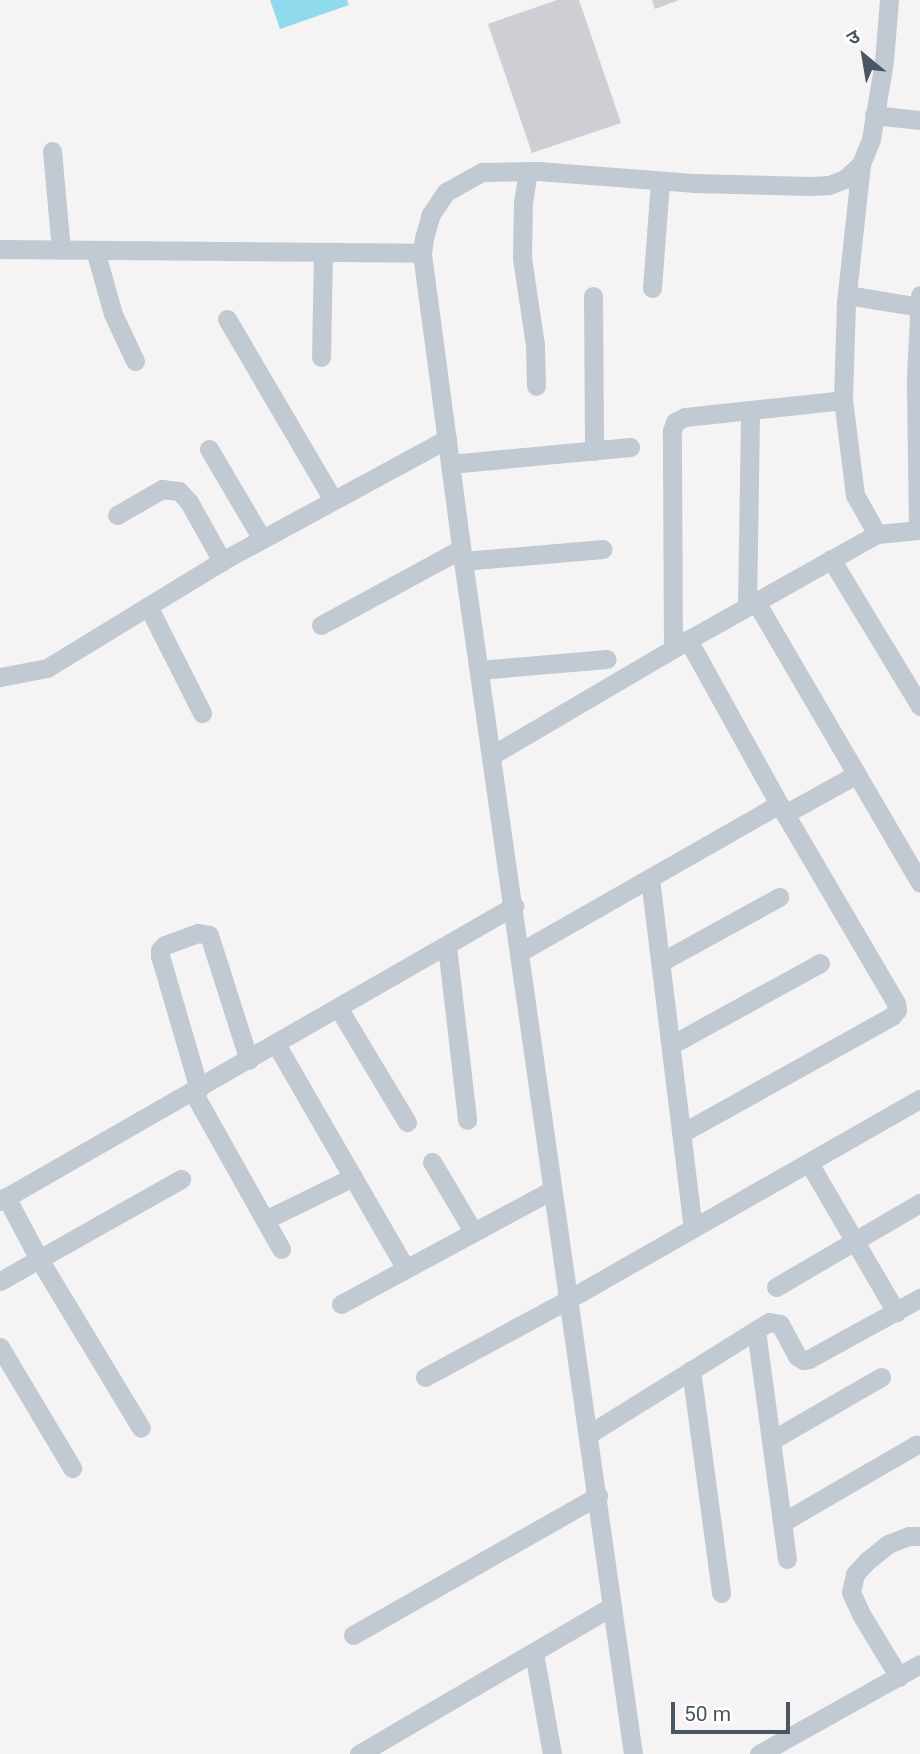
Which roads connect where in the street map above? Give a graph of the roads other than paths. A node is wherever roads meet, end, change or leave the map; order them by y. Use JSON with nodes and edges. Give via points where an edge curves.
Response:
{"nodes":[{"id":1,"x":889,"y":0,"type":"edge"},
{"id":2,"x":874,"y":115,"type":"junction"},
{"id":3,"x":920,"y":120,"type":"edge"},
{"id":4,"x":52,"y":151,"type":"dead end"},
{"id":5,"x":861,"y":164,"type":"junction"},
{"id":6,"x":528,"y":171,"type":"junction"},
{"id":7,"x":660,"y":181,"type":"junction"},
{"id":8,"x":0,"y":249,"type":"edge"},
{"id":9,"x":61,"y":250,"type":"junction"},
{"id":10,"x":96,"y":250,"type":"junction"},
{"id":11,"x":323,"y":252,"type":"junction"},
{"id":12,"x":422,"y":253,"type":"junction"},
{"id":13,"x":652,"y":288,"type":"dead end"},
{"id":14,"x":847,"y":295,"type":"junction"},
{"id":15,"x":593,"y":296,"type":"dead end"},
{"id":16,"x":920,"y":303,"type":"edge"},
{"id":17,"x":227,"y":319,"type":"dead end"},
{"id":18,"x":321,"y":357,"type":"dead end"},
{"id":19,"x":135,"y":361,"type":"dead end"},
{"id":20,"x":536,"y":386,"type":"dead end"},
{"id":21,"x":843,"y":400,"type":"junction"},
{"id":22,"x":750,"y":411,"type":"junction"},
{"id":23,"x":447,"y":439,"type":"junction"},
{"id":24,"x":630,"y":447,"type":"dead end"},
{"id":25,"x":209,"y":449,"type":"dead end"},
{"id":26,"x":594,"y":452,"type":"junction"},
{"id":27,"x":918,"y":461,"type":"edge"},
{"id":28,"x":450,"y":464,"type":"junction"},
{"id":29,"x":333,"y":500,"type":"junction"},
{"id":30,"x":117,"y":515,"type":"dead end"},
{"id":31,"x":919,"y":530,"type":"edge"},
{"id":32,"x":877,"y":534,"type":"junction"},
{"id":33,"x":262,"y":539,"type":"junction"},
{"id":34,"x":602,"y":549,"type":"dead end"},
{"id":35,"x":462,"y":555,"type":"junction"},
{"id":36,"x":831,"y":559,"type":"junction"},
{"id":37,"x":222,"y":561,"type":"junction"},
{"id":38,"x":752,"y":605,"type":"junction"},
{"id":39,"x":149,"y":606,"type":"junction"},
{"id":40,"x":321,"y":625,"type":"dead end"},
{"id":41,"x":681,"y":644,"type":"junction"},
{"id":42,"x":607,"y":659,"type":"dead end"},
{"id":43,"x":479,"y":670,"type":"junction"},
{"id":44,"x":0,"y":677,"type":"edge"},
{"id":45,"x":920,"y":706,"type":"edge"},
{"id":46,"x":202,"y":713,"type":"dead end"},
{"id":47,"x":492,"y":755,"type":"junction"},
{"id":48,"x":857,"y":774,"type":"junction"},
{"id":49,"x":782,"y":809,"type":"junction"},
{"id":50,"x":650,"y":879,"type":"junction"},
{"id":51,"x":920,"y":883,"type":"edge"},
{"id":52,"x":779,"y":897,"type":"dead end"},
{"id":53,"x":514,"y":906,"type":"junction"},
{"id":54,"x":447,"y":946,"type":"junction"},
{"id":55,"x":520,"y":952,"type":"junction"},
{"id":56,"x":661,"y":962,"type":"junction"},
{"id":57,"x":820,"y":962,"type":"dead end"},
{"id":58,"x":339,"y":1009,"type":"junction"},
{"id":59,"x":276,"y":1044,"type":"junction"},
{"id":60,"x":671,"y":1045,"type":"junction"},
{"id":61,"x":249,"y":1060,"type":"junction"},
{"id":62,"x":196,"y":1091,"type":"junction"},
{"id":63,"x":920,"y":1099,"type":"edge"},
{"id":64,"x":467,"y":1120,"type":"dead end"},
{"id":65,"x":407,"y":1122,"type":"dead end"},
{"id":66,"x":682,"y":1132,"type":"junction"},
{"id":67,"x":432,"y":1162,"type":"dead end"},
{"id":68,"x":809,"y":1163,"type":"junction"},
{"id":69,"x":353,"y":1177,"type":"junction"},
{"id":70,"x":181,"y":1179,"type":"dead end"},
{"id":71,"x":550,"y":1191,"type":"junction"},
{"id":72,"x":3,"y":1199,"type":"edge"},
{"id":73,"x":920,"y":1203,"type":"edge"},
{"id":74,"x":265,"y":1220,"type":"junction"},
{"id":75,"x":694,"y":1228,"type":"junction"},
{"id":76,"x":472,"y":1231,"type":"junction"},
{"id":77,"x":855,"y":1240,"type":"junction"},
{"id":78,"x":281,"y":1249,"type":"dead end"},
{"id":79,"x":39,"y":1259,"type":"junction"},
{"id":80,"x":405,"y":1267,"type":"junction"},
{"id":81,"x":0,"y":1281,"type":"edge"},
{"id":82,"x":776,"y":1287,"type":"dead end"},
{"id":83,"x":920,"y":1298,"type":"edge"},
{"id":84,"x":569,"y":1299,"type":"junction"},
{"id":85,"x":341,"y":1304,"type":"dead end"},
{"id":86,"x":896,"y":1312,"type":"junction"},
{"id":87,"x":755,"y":1330,"type":"junction"},
{"id":88,"x":3,"y":1360,"type":"edge"},
{"id":89,"x":691,"y":1370,"type":"junction"},
{"id":90,"x":425,"y":1377,"type":"dead end"},
{"id":91,"x":881,"y":1377,"type":"dead end"},
{"id":92,"x":141,"y":1428,"type":"dead end"},
{"id":93,"x":589,"y":1434,"type":"junction"},
{"id":94,"x":772,"y":1440,"type":"junction"},
{"id":95,"x":916,"y":1445,"type":"dead end"},
{"id":96,"x":72,"y":1468,"type":"dead end"},
{"id":97,"x":597,"y":1496,"type":"junction"},
{"id":98,"x":783,"y":1522,"type":"junction"},
{"id":99,"x":920,"y":1535,"type":"edge"},
{"id":100,"x":786,"y":1559,"type":"dead end"},
{"id":101,"x":721,"y":1593,"type":"dead end"},
{"id":102,"x":612,"y":1606,"type":"junction"},
{"id":103,"x":353,"y":1635,"type":"dead end"},
{"id":104,"x":534,"y":1653,"type":"junction"},
{"id":105,"x":920,"y":1664,"type":"edge"},
{"id":106,"x":899,"y":1677,"type":"junction"},
{"id":107,"x":359,"y":1754,"type":"edge"},
{"id":108,"x":552,"y":1754,"type":"edge"},
{"id":109,"x":633,"y":1754,"type":"edge"},
{"id":110,"x":759,"y":1754,"type":"edge"}],
"edges":[{"from":1,"to":2,"type":"street"},
{"from":2,"to":3,"type":"street"},
{"from":2,"to":5,"type":"street"},
{"from":4,"to":9,"type":"street"},
{"from":5,"to":7,"type":"street","via":[[829,185]]},
{"from":5,"to":14,"type":"street"},
{"from":6,"to":7,"type":"street"},
{"from":6,"to":12,"type":"street","via":[[482,172],[446,192],[431,214]]},
{"from":6,"to":20,"type":"street","via":[[522,258],[536,345]]},
{"from":7,"to":13,"type":"street"},
{"from":8,"to":9,"type":"street"},
{"from":9,"to":10,"type":"street"},
{"from":10,"to":11,"type":"street"},
{"from":10,"to":19,"type":"street","via":[[113,314]]},
{"from":11,"to":12,"type":"street"},
{"from":11,"to":18,"type":"street"},
{"from":12,"to":23,"type":"street"},
{"from":14,"to":16,"type":"street"},
{"from":14,"to":21,"type":"street"},
{"from":15,"to":26,"type":"street"},
{"from":16,"to":27,"type":"street"},
{"from":17,"to":29,"type":"street"},
{"from":21,"to":22,"type":"street"},
{"from":21,"to":32,"type":"street","via":[[855,495]]},
{"from":22,"to":38,"type":"street"},
{"from":22,"to":41,"type":"street","via":[[685,417],[675,422],[672,431]]},
{"from":23,"to":28,"type":"street"},
{"from":23,"to":29,"type":"street"},
{"from":24,"to":26,"type":"street"},
{"from":25,"to":33,"type":"street"},
{"from":26,"to":28,"type":"street"},
{"from":27,"to":31,"type":"street"},
{"from":28,"to":35,"type":"street"},
{"from":29,"to":33,"type":"street"},
{"from":30,"to":37,"type":"street","via":[[162,489],[179,491]]},
{"from":31,"to":32,"type":"street"},
{"from":32,"to":36,"type":"street"},
{"from":33,"to":37,"type":"street"},
{"from":34,"to":35,"type":"street"},
{"from":35,"to":40,"type":"street"},
{"from":35,"to":43,"type":"street"},
{"from":36,"to":38,"type":"street"},
{"from":36,"to":45,"type":"street"},
{"from":37,"to":39,"type":"street"},
{"from":38,"to":41,"type":"street"},
{"from":38,"to":48,"type":"street"},
{"from":39,"to":44,"type":"street","via":[[47,668]]},
{"from":39,"to":46,"type":"street"},
{"from":41,"to":47,"type":"street"},
{"from":41,"to":49,"type":"street"},
{"from":42,"to":43,"type":"street"},
{"from":43,"to":47,"type":"street"},
{"from":47,"to":53,"type":"street"},
{"from":48,"to":49,"type":"street"},
{"from":48,"to":51,"type":"street"},
{"from":49,"to":50,"type":"street"},
{"from":49,"to":66,"type":"street","via":[[897,1010]]},
{"from":50,"to":55,"type":"street"},
{"from":50,"to":56,"type":"street"},
{"from":52,"to":56,"type":"street"},
{"from":53,"to":54,"type":"street"},
{"from":53,"to":55,"type":"street"},
{"from":54,"to":58,"type":"street"},
{"from":54,"to":64,"type":"street"},
{"from":55,"to":71,"type":"street"},
{"from":56,"to":60,"type":"street"},
{"from":57,"to":60,"type":"street"},
{"from":58,"to":59,"type":"street"},
{"from":58,"to":65,"type":"street"},
{"from":59,"to":61,"type":"street"},
{"from":59,"to":69,"type":"street"},
{"from":60,"to":66,"type":"street"},
{"from":61,"to":62,"type":"street"},
{"from":61,"to":62,"type":"street","via":[[209,935],[198,933],[165,945],[160,956]]},
{"from":62,"to":72,"type":"street"},
{"from":62,"to":74,"type":"street"},
{"from":63,"to":68,"type":"street"},
{"from":66,"to":75,"type":"street"},
{"from":67,"to":76,"type":"street"},
{"from":68,"to":75,"type":"street"},
{"from":68,"to":77,"type":"street"},
{"from":69,"to":74,"type":"street"},
{"from":69,"to":80,"type":"street"},
{"from":70,"to":79,"type":"street"},
{"from":71,"to":76,"type":"street"},
{"from":71,"to":84,"type":"street"},
{"from":72,"to":79,"type":"street"},
{"from":73,"to":77,"type":"street"},
{"from":74,"to":78,"type":"street"},
{"from":75,"to":84,"type":"street"},
{"from":76,"to":80,"type":"street"},
{"from":77,"to":82,"type":"street"},
{"from":77,"to":86,"type":"street"},
{"from":79,"to":81,"type":"street"},
{"from":79,"to":92,"type":"street"},
{"from":80,"to":85,"type":"street"},
{"from":83,"to":86,"type":"street"},
{"from":84,"to":90,"type":"street"},
{"from":84,"to":93,"type":"street"},
{"from":86,"to":87,"type":"street","via":[[803,1360],[775,1321]]},
{"from":87,"to":89,"type":"street"},
{"from":87,"to":94,"type":"street"},
{"from":88,"to":96,"type":"street"},
{"from":89,"to":93,"type":"street"},
{"from":89,"to":101,"type":"street"},
{"from":91,"to":94,"type":"street"},
{"from":93,"to":97,"type":"street"},
{"from":94,"to":98,"type":"street"},
{"from":95,"to":98,"type":"street"},
{"from":97,"to":102,"type":"street"},
{"from":97,"to":103,"type":"street"},
{"from":98,"to":100,"type":"street"},
{"from":99,"to":106,"type":"street","via":[[888,1545],[867,1561],[856,1574],[851,1592]]},
{"from":102,"to":104,"type":"street"},
{"from":102,"to":109,"type":"street"},
{"from":104,"to":107,"type":"street"},
{"from":104,"to":108,"type":"street"},
{"from":105,"to":106,"type":"street"},
{"from":106,"to":110,"type":"street"}]}
